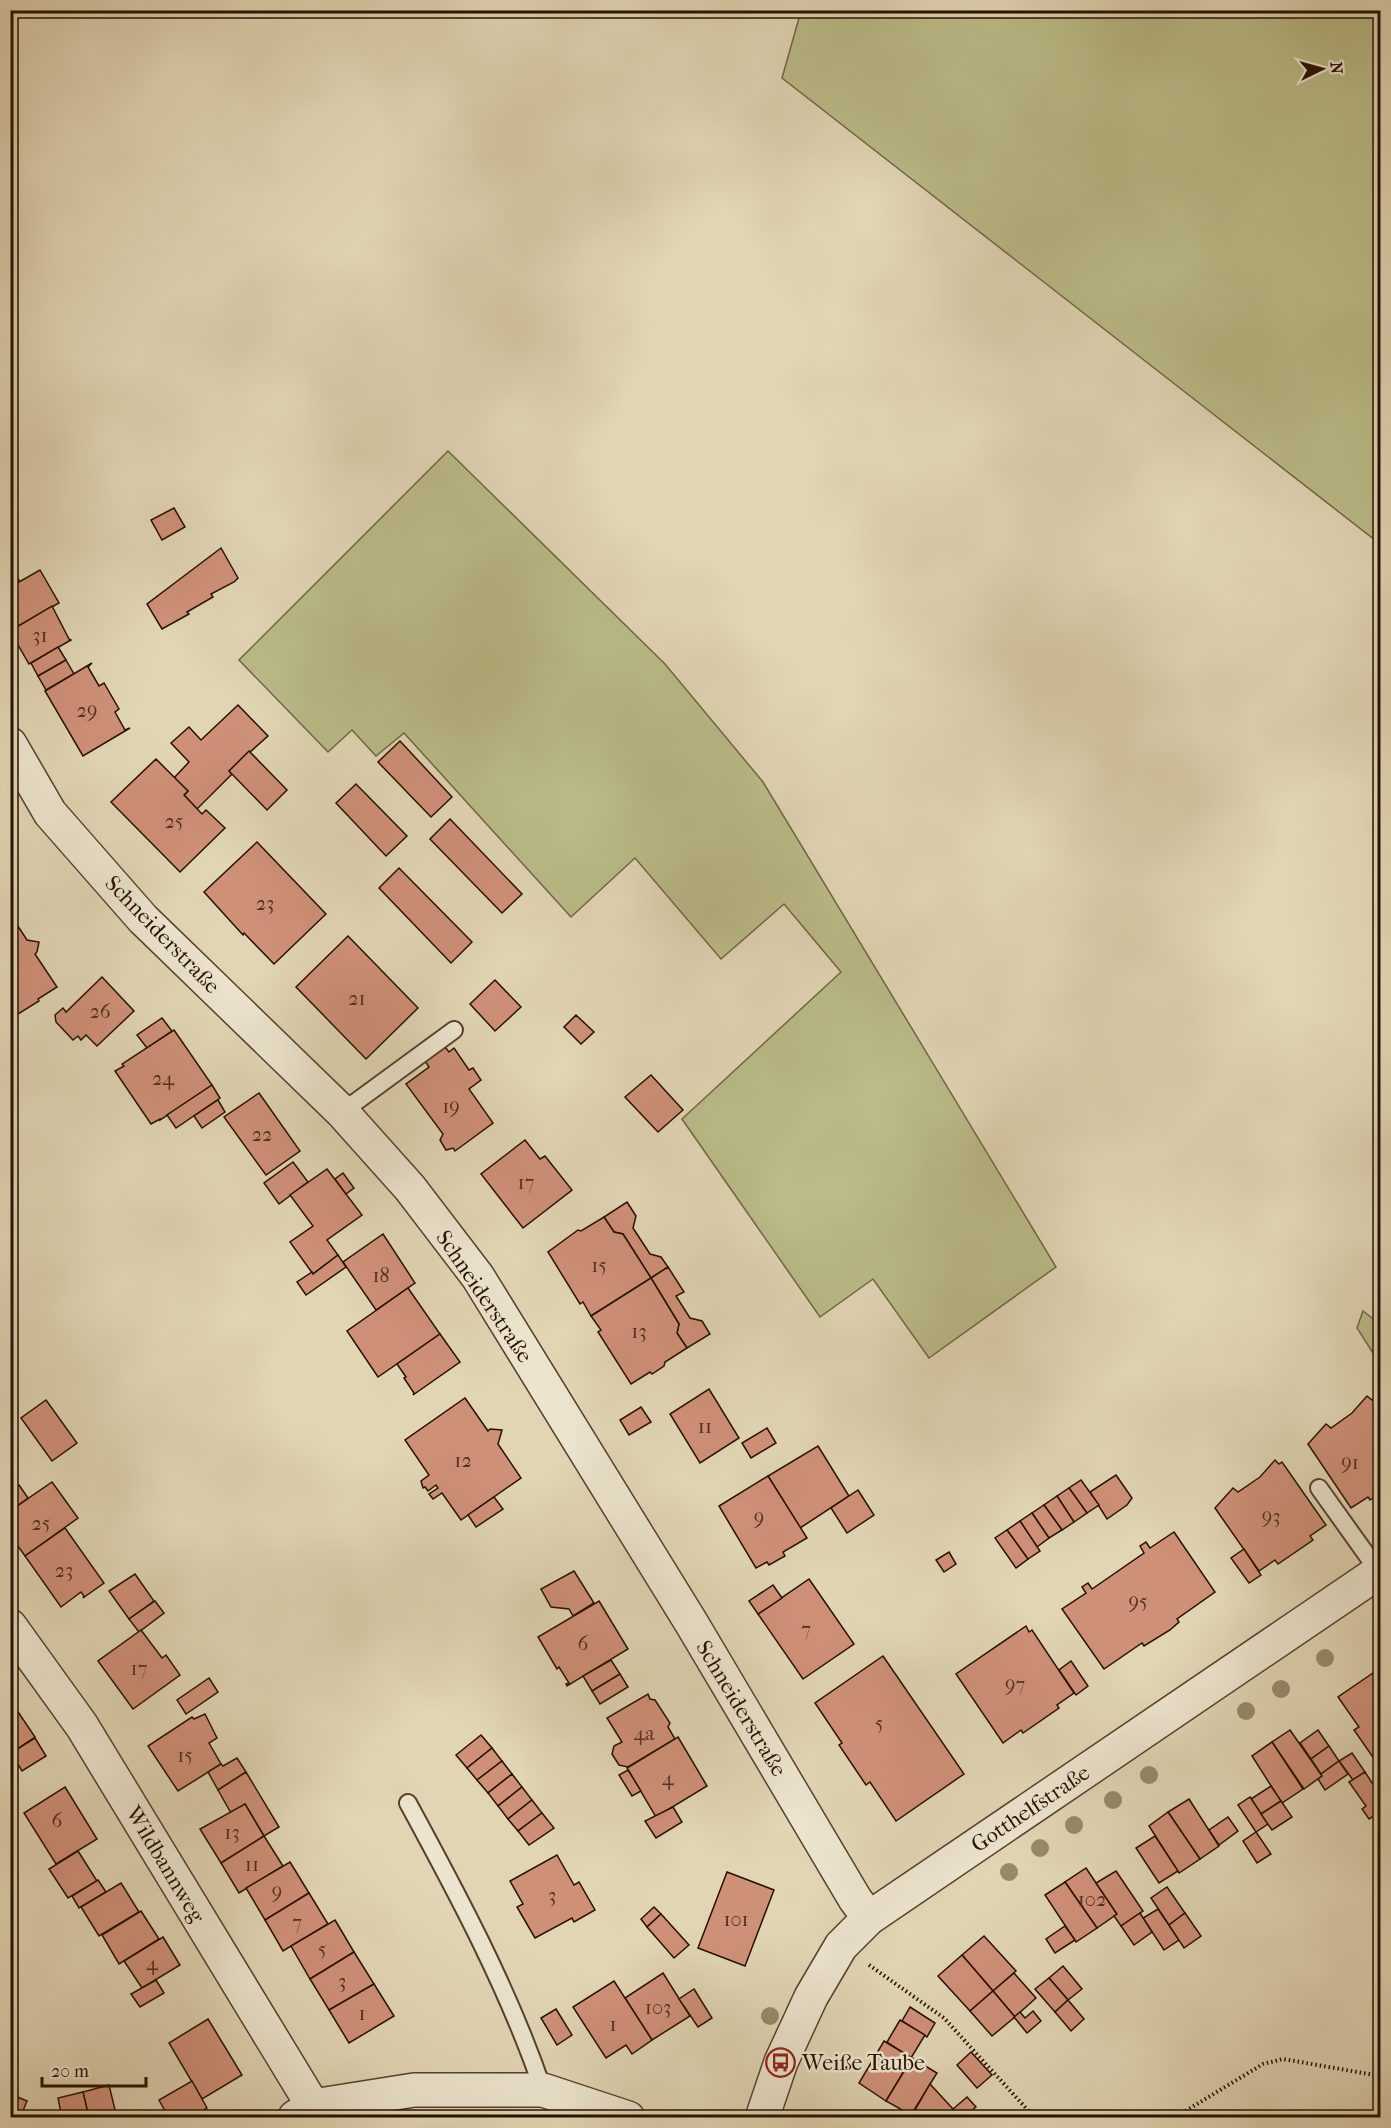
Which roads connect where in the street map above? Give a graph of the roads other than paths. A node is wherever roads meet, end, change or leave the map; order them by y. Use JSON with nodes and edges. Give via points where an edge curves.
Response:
{"nodes":[{"id":1,"x":10,"y":744,"type":"edge"},
{"id":2,"x":454,"y":1030,"type":"dead end"},
{"id":3,"x":342,"y":1112,"type":"junction"},
{"id":4,"x":1319,"y":1488,"type":"dead end"},
{"id":5,"x":1380,"y":1571,"type":"edge"},
{"id":6,"x":10,"y":1626,"type":"edge"},
{"id":7,"x":408,"y":1803,"type":"dead end"},
{"id":8,"x":869,"y":1918,"type":"junction"},
{"id":9,"x":543,"y":2090,"type":"junction"},
{"id":10,"x":304,"y":2112,"type":"edge"},
{"id":11,"x":628,"y":2118,"type":"edge"},
{"id":12,"x":762,"y":2118,"type":"edge"}],
"edges":[{"from":1,"to":3,"type":"street","name":"Schneiderstraße","via":[[50,813],[143,919]]},
{"from":2,"to":3,"type":"lane"},
{"from":3,"to":8,"type":"street","name":"Schneiderstraße","via":[[410,1188],[478,1277]]},
{"from":4,"to":5,"type":"lane"},
{"from":5,"to":8,"type":"street","name":"Gotthelfstraße"},
{"from":6,"to":10,"type":"street","name":"Wildbannweg","via":[[82,1726]]},
{"from":7,"to":9,"type":"lane","via":[[455,1889],[528,2046]]},
{"from":8,"to":12,"type":"street","name":"Gotthelfstraße","via":[[841,1946],[811,1997],[781,2062]]},
{"from":9,"to":10,"type":"street","via":[[414,2090]]},
{"from":9,"to":11,"type":"street"}]}
